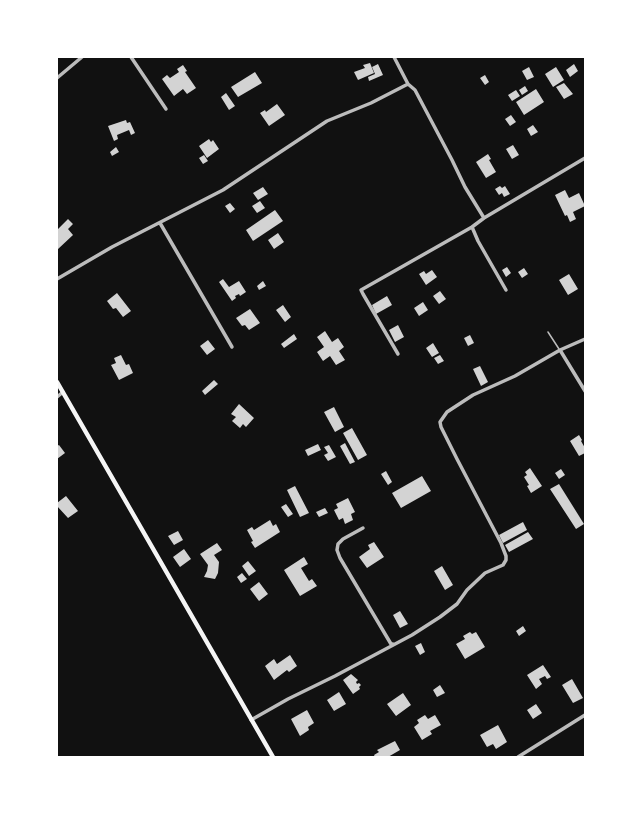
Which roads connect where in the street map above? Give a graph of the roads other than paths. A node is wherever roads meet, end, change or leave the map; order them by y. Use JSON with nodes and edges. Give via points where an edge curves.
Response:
{"nodes":[{"id":1,"x":82,"y":57,"type":"edge"},
{"id":2,"x":132,"y":57,"type":"edge"},
{"id":3,"x":394,"y":57,"type":"edge"},
{"id":4,"x":57,"y":78,"type":"edge"},
{"id":5,"x":408,"y":84,"type":"junction"},
{"id":6,"x":166,"y":109,"type":"dead end"},
{"id":7,"x":585,"y":158,"type":"edge"},
{"id":8,"x":484,"y":218,"type":"junction"},
{"id":9,"x":160,"y":223,"type":"junction"},
{"id":10,"x":472,"y":227,"type":"junction"},
{"id":11,"x":57,"y":279,"type":"edge"},
{"id":12,"x":506,"y":290,"type":"dead end"},
{"id":13,"x":548,"y":332,"type":"dead end"},
{"id":14,"x":585,"y":339,"type":"edge"},
{"id":15,"x":232,"y":347,"type":"dead end"},
{"id":16,"x":560,"y":350,"type":"junction"},
{"id":17,"x":398,"y":354,"type":"dead end"},
{"id":18,"x":57,"y":382,"type":"edge"},
{"id":19,"x":585,"y":391,"type":"edge"},
{"id":20,"x":63,"y":392,"type":"junction"},
{"id":21,"x":57,"y":397,"type":"edge"},
{"id":22,"x":363,"y":528,"type":"dead end"},
{"id":23,"x":394,"y":644,"type":"junction"},
{"id":24,"x":585,"y":715,"type":"edge"},
{"id":25,"x":251,"y":720,"type":"junction"},
{"id":26,"x":274,"y":757,"type":"edge"},
{"id":27,"x":518,"y":757,"type":"edge"}],
"edges":[{"from":1,"to":4,"type":"street"},
{"from":2,"to":6,"type":"street"},
{"from":3,"to":5,"type":"street"},
{"from":5,"to":8,"type":"street","via":[[414,90]]},
{"from":5,"to":9,"type":"street","via":[[371,104],[327,121],[223,190]]},
{"from":7,"to":8,"type":"street"},
{"from":8,"to":10,"type":"street"},
{"from":9,"to":11,"type":"street"},
{"from":9,"to":15,"type":"street"},
{"from":10,"to":12,"type":"street"},
{"from":10,"to":17,"type":"street","via":[[362,290]]},
{"from":13,"to":16,"type":"lane"},
{"from":14,"to":16,"type":"street"},
{"from":16,"to":19,"type":"street"},
{"from":16,"to":23,"type":"street","via":[[473,396],[447,412],[440,422],[501,543],[506,560],[503,565],[485,573],[440,617]]},
{"from":18,"to":20,"type":"main road"},
{"from":20,"to":21,"type":"street"},
{"from":20,"to":25,"type":"main road"},
{"from":22,"to":23,"type":"street","via":[[343,539],[337,550],[391,644]]},
{"from":23,"to":25,"type":"street"},
{"from":24,"to":27,"type":"street"},
{"from":25,"to":26,"type":"main road"}]}
